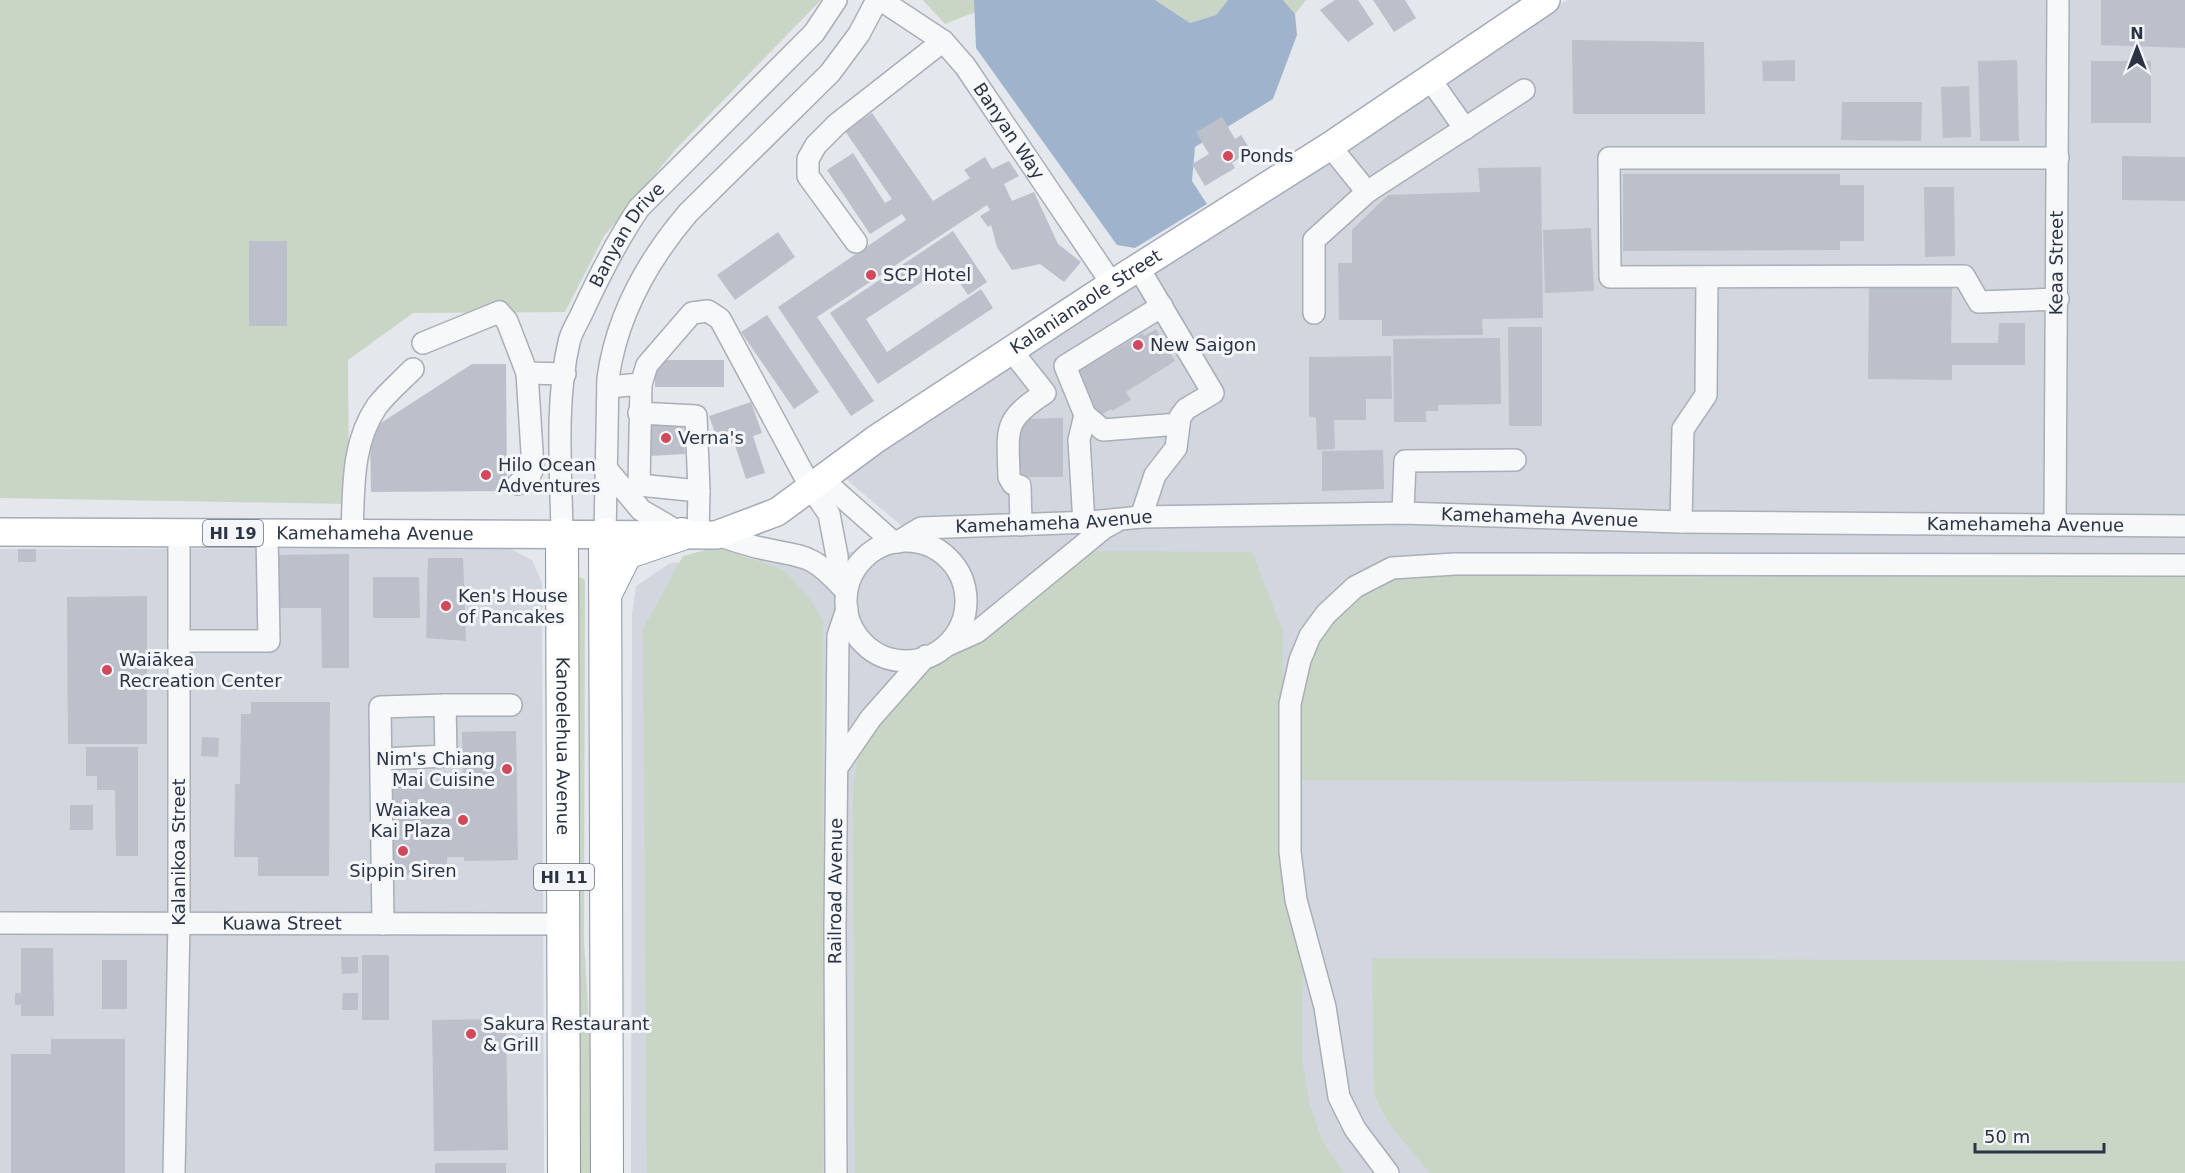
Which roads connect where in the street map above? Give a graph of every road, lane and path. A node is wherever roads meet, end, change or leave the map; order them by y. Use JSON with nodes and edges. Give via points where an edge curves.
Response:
{"nodes":[{"id":1,"x":836,"y":0,"type":"edge"},
{"id":2,"x":879,"y":0,"type":"edge"},
{"id":3,"x":1546,"y":0,"type":"edge"},
{"id":4,"x":2058,"y":0,"type":"edge"},
{"id":5,"x":943,"y":41,"type":"junction"},
{"id":6,"x":1430,"y":79,"type":"junction"},
{"id":7,"x":1524,"y":90,"type":"dead end"},
{"id":8,"x":1465,"y":129,"type":"junction"},
{"id":9,"x":1330,"y":147,"type":"junction"},
{"id":10,"x":2058,"y":158,"type":"junction"},
{"id":11,"x":1367,"y":192,"type":"junction"},
{"id":12,"x":856,"y":242,"type":"dead end"},
{"id":13,"x":1138,"y":267,"type":"junction"},
{"id":14,"x":1707,"y":277,"type":"junction"},
{"id":15,"x":1112,"y":284,"type":"junction"},
{"id":16,"x":2058,"y":299,"type":"junction"},
{"id":17,"x":1162,"y":306,"type":"junction"},
{"id":18,"x":1314,"y":313,"type":"dead end"},
{"id":19,"x":423,"y":343,"type":"dead end"},
{"id":20,"x":1011,"y":350,"type":"junction"},
{"id":21,"x":1065,"y":366,"type":"junction"},
{"id":22,"x":413,"y":369,"type":"dead end"},
{"id":23,"x":527,"y":373,"type":"junction"},
{"id":24,"x":565,"y":374,"type":"junction"},
{"id":25,"x":641,"y":384,"type":"junction"},
{"id":26,"x":608,"y":387,"type":"junction"},
{"id":27,"x":1045,"y":393,"type":"junction"},
{"id":28,"x":639,"y":413,"type":"junction"},
{"id":29,"x":1085,"y":415,"type":"junction"},
{"id":30,"x":1179,"y":424,"type":"junction"},
{"id":31,"x":1515,"y":460,"type":"dead end"},
{"id":32,"x":605,"y":467,"type":"junction"},
{"id":33,"x":816,"y":483,"type":"junction"},
{"id":34,"x":518,"y":484,"type":"dead end"},
{"id":35,"x":699,"y":491,"type":"junction"},
{"id":36,"x":1403,"y":513,"type":"junction"},
{"id":37,"x":1132,"y":517,"type":"junction"},
{"id":38,"x":1681,"y":522,"type":"junction"},
{"id":39,"x":1084,"y":523,"type":"junction"},
{"id":40,"x":1021,"y":525,"type":"junction"},
{"id":41,"x":2055,"y":525,"type":"junction"},
{"id":42,"x":2185,"y":526,"type":"edge"},
{"id":43,"x":0,"y":532,"type":"edge"},
{"id":44,"x":179,"y":532,"type":"junction"},
{"id":45,"x":267,"y":533,"type":"junction"},
{"id":46,"x":352,"y":533,"type":"junction"},
{"id":47,"x":562,"y":534,"type":"junction"},
{"id":48,"x":605,"y":534,"type":"junction"},
{"id":49,"x":699,"y":534,"type":"junction"},
{"id":50,"x":896,"y":542,"type":"junction"},
{"id":51,"x":2185,"y":565,"type":"edge"},
{"id":52,"x":844,"y":595,"type":"junction"},
{"id":53,"x":606,"y":596,"type":"junction"},
{"id":54,"x":179,"y":641,"type":"junction"},
{"id":55,"x":945,"y":646,"type":"junction"},
{"id":56,"x":926,"y":656,"type":"junction"},
{"id":57,"x":445,"y":705,"type":"junction"},
{"id":58,"x":511,"y":705,"type":"dead end"},
{"id":59,"x":382,"y":759,"type":"junction"},
{"id":60,"x":838,"y":766,"type":"junction"},
{"id":61,"x":0,"y":923,"type":"edge"},
{"id":62,"x":179,"y":923,"type":"junction"},
{"id":63,"x":383,"y":924,"type":"junction"},
{"id":64,"x":564,"y":924,"type":"junction"},
{"id":65,"x":174,"y":1173,"type":"edge"},
{"id":66,"x":564,"y":1173,"type":"edge"},
{"id":67,"x":607,"y":1173,"type":"edge"},
{"id":68,"x":836,"y":1173,"type":"edge"},
{"id":69,"x":1388,"y":1173,"type":"edge"}],
"edges":[{"from":1,"to":24,"type":"street","name":"Banyan Drive","via":[[814,33],[639,208],[594,284],[569,340]]},
{"from":2,"to":5,"type":"street","name":"Banyan Way"},
{"from":2,"to":26,"type":"street","name":"Banyan Drive","via":[[830,73],[688,213],[655,255],[619,328],[611,354]]},
{"from":3,"to":6,"type":"main road","name":"Kalanianaole Street"},
{"from":4,"to":10,"type":"street","name":"Keaa Street"},
{"from":5,"to":12,"type":"street","via":[[837,124],[808,159],[808,176]]},
{"from":5,"to":15,"type":"street","name":"Banyan Way","via":[[965,66]]},
{"from":6,"to":8,"type":"street"},
{"from":6,"to":9,"type":"main road","name":"Kalanianaole Street"},
{"from":7,"to":8,"type":"street"},
{"from":8,"to":11,"type":"street"},
{"from":9,"to":11,"type":"street"},
{"from":9,"to":13,"type":"main road","name":"Kalanianaole Street"},
{"from":10,"to":14,"type":"street","via":[[1609,159],[1610,277]]},
{"from":10,"to":16,"type":"street","name":"Keaa Street"},
{"from":11,"to":18,"type":"street","via":[[1314,240]]},
{"from":13,"to":15,"type":"main road","name":"Kalanianaole Street"},
{"from":13,"to":17,"type":"street"},
{"from":14,"to":16,"type":"street","via":[[1964,276],[1979,302]]},
{"from":14,"to":38,"type":"street","via":[[1706,395],[1683,429]]},
{"from":15,"to":20,"type":"main road","name":"Kalanianaole Street"},
{"from":16,"to":41,"type":"street","name":"Keaa Street"},
{"from":17,"to":21,"type":"street"},
{"from":17,"to":30,"type":"street","via":[[1213,393],[1186,409]]},
{"from":19,"to":23,"type":"street","via":[[499,312],[507,321]]},
{"from":20,"to":27,"type":"street"},
{"from":20,"to":33,"type":"main road","name":"Kalanianaole Street"},
{"from":21,"to":27,"type":"street"},
{"from":21,"to":29,"type":"street"},
{"from":22,"to":46,"type":"street","via":[[378,406],[361,435],[355,465]]},
{"from":23,"to":24,"type":"street"},
{"from":23,"to":34,"type":"street","via":[[533,468]]},
{"from":24,"to":47,"type":"street","name":"Banyan Drive"},
{"from":25,"to":26,"type":"street"},
{"from":25,"to":28,"type":"street"},
{"from":25,"to":33,"type":"street","via":[[647,365],[692,313],[708,311],[720,319]]},
{"from":26,"to":32,"type":"street","name":"Banyan Drive"},
{"from":27,"to":40,"type":"street","via":[[1019,410],[1010,422],[1009,477],[1020,486]]},
{"from":28,"to":35,"type":"street","via":[[696,416]]},
{"from":28,"to":35,"type":"street","via":[[639,485]]},
{"from":29,"to":30,"type":"street","via":[[1103,430]]},
{"from":29,"to":39,"type":"street","via":[[1080,440]]},
{"from":30,"to":37,"type":"street","via":[[1176,448],[1155,475]]},
{"from":31,"to":36,"type":"street","via":[[1405,461]]},
{"from":32,"to":48,"type":"street","name":"Banyan Drive"},
{"from":32,"to":49,"type":"street","via":[[641,510]]},
{"from":33,"to":49,"type":"main road","name":"Kalanianaole Street","number":"HI 19","via":[[768,516]]},
{"from":33,"to":50,"type":"street"},
{"from":33,"to":52,"type":"street","name":"Railroad Avenue","via":[[829,514]]},
{"from":35,"to":49,"type":"street"},
{"from":36,"to":37,"type":"street","name":"Kamehameha Avenue"},
{"from":36,"to":38,"type":"street","name":"Kamehameha Avenue"},
{"from":37,"to":39,"type":"street","name":"Kamehameha Avenue"},
{"from":37,"to":55,"type":"street","via":[[1104,528],[977,632]]},
{"from":38,"to":41,"type":"street","name":"Kamehameha Avenue"},
{"from":39,"to":40,"type":"street","name":"Kamehameha Avenue"},
{"from":40,"to":50,"type":"street","name":"Kamehameha Avenue","via":[[921,528]]},
{"from":41,"to":42,"type":"street","name":"Kamehameha Avenue"},
{"from":43,"to":44,"type":"main road","name":"Kamehameha Avenue","number":"HI 19"},
{"from":44,"to":45,"type":"main road","name":"Kamehameha Avenue","number":"HI 19"},
{"from":44,"to":54,"type":"street","name":"Kalanikoa Street"},
{"from":45,"to":46,"type":"main road","name":"Kamehameha Avenue","number":"HI 19"},
{"from":45,"to":54,"type":"street","via":[[269,641]]},
{"from":46,"to":47,"type":"main road","name":"Kamehameha Avenue","number":"HI 19"},
{"from":47,"to":48,"type":"main road","name":"Kamehameha Avenue","number":"HI 19"},
{"from":47,"to":64,"type":"highway","name":"Kanoelehua Avenue","number":"HI 11"},
{"from":48,"to":49,"type":"main road","name":"Kalanianaole Street","number":"HI 19"},
{"from":48,"to":53,"type":"highway","number":"HI 11"},
{"from":49,"to":52,"type":"street","via":[[797,554],[823,567]]},
{"from":49,"to":53,"type":"highway","via":[[626,553]]},
{"from":50,"to":52,"type":"street","via":[[865,557]]},
{"from":50,"to":55,"type":"street","via":[[925,544],[941,552],[963,580],[964,616]]},
{"from":51,"to":69,"type":"street","via":[[1455,564],[1392,568],[1355,587],[1326,614],[1300,660],[1290,704],[1290,852],[1296,900],[1325,1007],[1339,1097],[1354,1129]]},
{"from":52,"to":56,"type":"street","via":[[854,631],[864,644],[894,659]]},
{"from":52,"to":60,"type":"street","name":"Railroad Avenue","via":[[838,636]]},
{"from":53,"to":67,"type":"highway","number":"HI 11"},
{"from":54,"to":62,"type":"street","name":"Kalanikoa Street"},
{"from":55,"to":56,"type":"street"},
{"from":56,"to":60,"type":"street","via":[[871,718]]},
{"from":57,"to":58,"type":"street"},
{"from":57,"to":59,"type":"street","via":[[446,756]]},
{"from":57,"to":59,"type":"street","via":[[380,707]]},
{"from":59,"to":63,"type":"street"},
{"from":60,"to":68,"type":"street","name":"Railroad Avenue"},
{"from":61,"to":62,"type":"street","name":"Kuawa Street"},
{"from":62,"to":63,"type":"street","name":"Kuawa Street"},
{"from":62,"to":65,"type":"street","name":"Kalanikoa Street"},
{"from":63,"to":64,"type":"street","name":"Kuawa Street"},
{"from":64,"to":66,"type":"highway","name":"Kanoelehua Avenue","number":"HI 11"}]}
